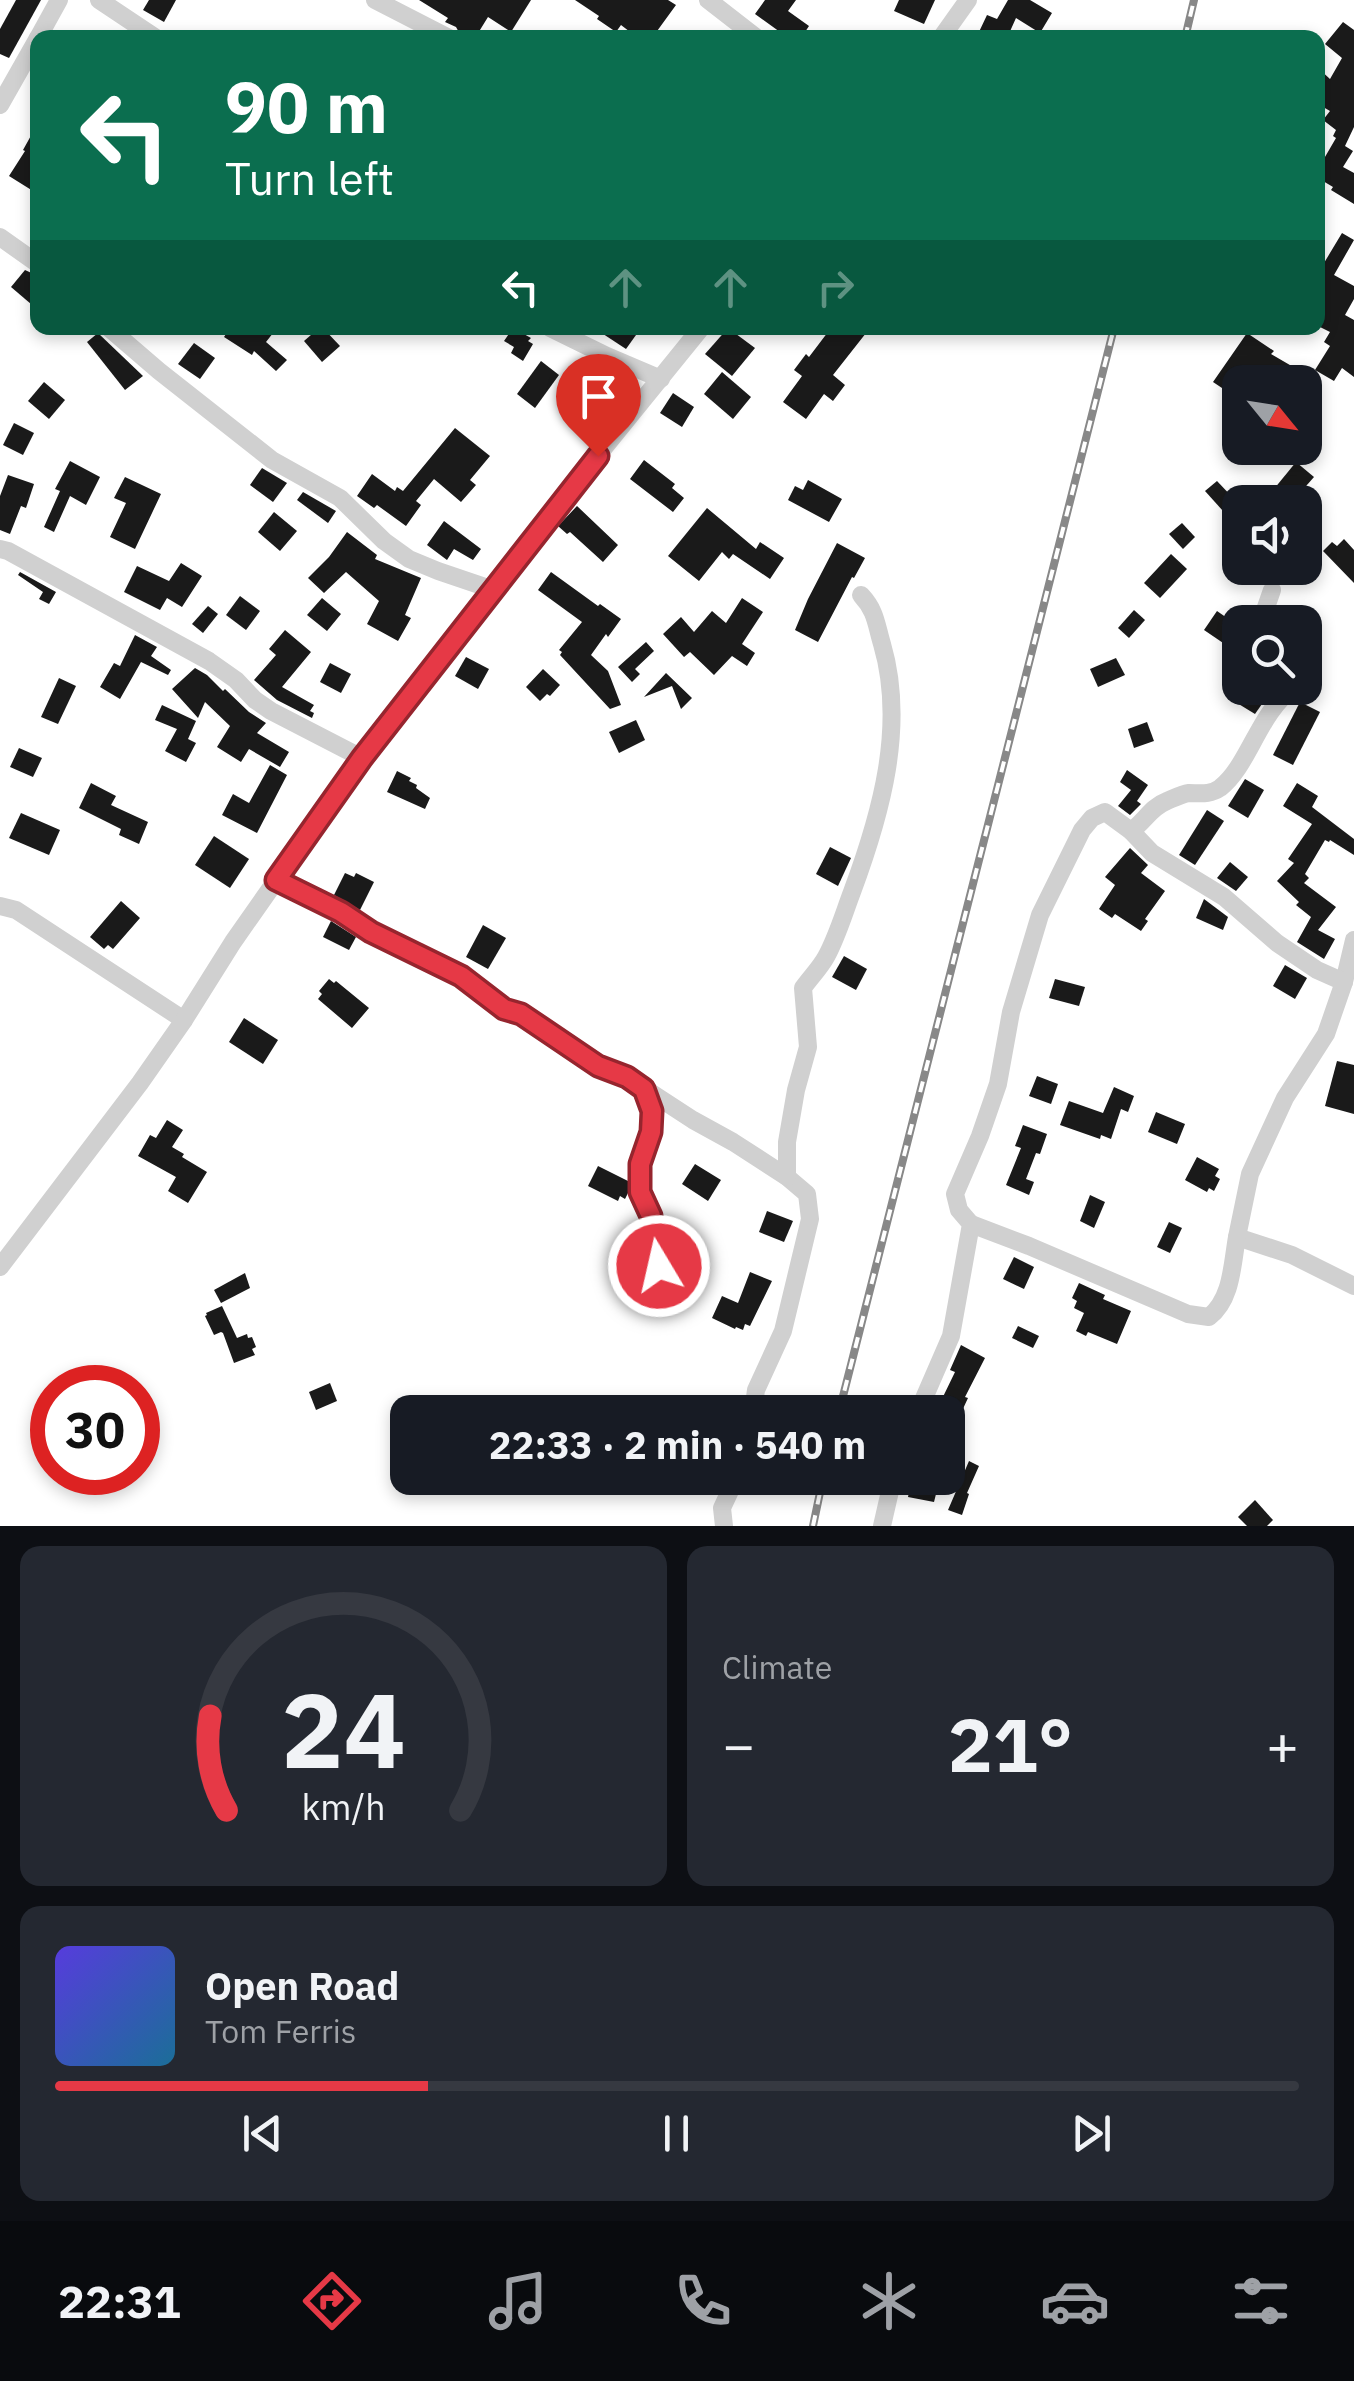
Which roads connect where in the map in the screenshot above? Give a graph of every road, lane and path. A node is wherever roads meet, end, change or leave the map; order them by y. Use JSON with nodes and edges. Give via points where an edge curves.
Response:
{"nodes":[{"id":1,"x":59,"y":0,"type":"edge"},
{"id":2,"x":99,"y":0,"type":"edge"},
{"id":3,"x":375,"y":0,"type":"edge"},
{"id":4,"x":708,"y":0,"type":"edge"},
{"id":5,"x":968,"y":0,"type":"edge"},
{"id":6,"x":42,"y":30,"type":"edge"},
{"id":7,"x":144,"y":30,"type":"edge"},
{"id":8,"x":433,"y":30,"type":"edge"},
{"id":9,"x":747,"y":30,"type":"edge"},
{"id":10,"x":947,"y":30,"type":"edge"},
{"id":11,"x":30,"y":52,"type":"edge"},
{"id":12,"x":0,"y":105,"type":"edge"},
{"id":13,"x":0,"y":237,"type":"edge"},
{"id":14,"x":30,"y":258,"type":"edge"},
{"id":15,"x":118,"y":335,"type":"edge"},
{"id":16,"x":564,"y":335,"type":"edge"},
{"id":17,"x":696,"y":335,"type":"edge"},
{"id":18,"x":661,"y":379,"type":"junction"},
{"id":19,"x":0,"y":549,"type":"edge"},
{"id":20,"x":494,"y":590,"type":"junction"},
{"id":21,"x":1272,"y":590,"type":"dead end"},
{"id":22,"x":862,"y":595,"type":"dead end"},
{"id":23,"x":1267,"y":605,"type":"edge"},
{"id":24,"x":1277,"y":705,"type":"edge"},
{"id":25,"x":362,"y":758,"type":"junction"},
{"id":26,"x":1132,"y":830,"type":"junction"},
{"id":27,"x":276,"y":880,"type":"junction"},
{"id":28,"x":0,"y":906,"type":"edge"},
{"id":29,"x":1354,"y":940,"type":"edge"},
{"id":30,"x":1344,"y":982,"type":"junction"},
{"id":31,"x":184,"y":1020,"type":"junction"},
{"id":32,"x":644,"y":1089,"type":"junction"},
{"id":33,"x":787,"y":1177,"type":"junction"},
{"id":34,"x":970,"y":1224,"type":"junction"},
{"id":35,"x":1237,"y":1237,"type":"junction"},
{"id":36,"x":659,"y":1266,"type":"dead end"},
{"id":37,"x":0,"y":1267,"type":"edge"},
{"id":38,"x":1354,"y":1286,"type":"edge"},
{"id":39,"x":755,"y":1395,"type":"edge"},
{"id":40,"x":925,"y":1395,"type":"edge"},
{"id":41,"x":728,"y":1495,"type":"edge"},
{"id":42,"x":890,"y":1495,"type":"edge"},
{"id":43,"x":724,"y":1526,"type":"edge"},
{"id":44,"x":882,"y":1526,"type":"edge"}],
"edges":[{"from":1,"to":6,"type":"street"},
{"from":2,"to":7,"type":"street"},
{"from":3,"to":8,"type":"street"},
{"from":4,"to":9,"type":"street"},
{"from":5,"to":10,"type":"street"},
{"from":11,"to":12,"type":"street"},
{"from":13,"to":14,"type":"street"},
{"from":15,"to":20,"type":"street","via":[[272,460],[340,498],[409,558]]},
{"from":16,"to":18,"type":"street"},
{"from":17,"to":18,"type":"street"},
{"from":18,"to":20,"type":"street"},
{"from":19,"to":25,"type":"street","via":[[209,660],[271,711]]},
{"from":20,"to":25,"type":"street"},
{"from":21,"to":23,"type":"street"},
{"from":22,"to":33,"type":"street","via":[[872,606],[889,670],[886,780],[848,904],[826,956],[803,988],[808,1047],[787,1142]]},
{"from":24,"to":26,"type":"street","via":[[1218,790],[1153,807]]},
{"from":25,"to":27,"type":"street"},
{"from":26,"to":30,"type":"street","via":[[1161,860],[1224,897],[1316,970]]},
{"from":26,"to":34,"type":"street","via":[[1105,812],[1092,818],[1040,914],[998,1084],[956,1194]]},
{"from":27,"to":31,"type":"street"},
{"from":27,"to":32,"type":"street","via":[[461,976],[504,1009]]},
{"from":28,"to":31,"type":"street","via":[[16,910]]},
{"from":29,"to":30,"type":"street"},
{"from":30,"to":35,"type":"street","via":[[1326,1034],[1285,1098],[1250,1174]]},
{"from":31,"to":37,"type":"street"},
{"from":32,"to":33,"type":"street"},
{"from":32,"to":36,"type":"street","via":[[652,1111],[640,1192]]},
{"from":33,"to":39,"type":"street","via":[[807,1194],[810,1219],[782,1331]]},
{"from":34,"to":35,"type":"street","via":[[1209,1318],[1225,1299]]},
{"from":34,"to":40,"type":"street","via":[[950,1336]]},
{"from":35,"to":38,"type":"street"},
{"from":41,"to":43,"type":"street"},
{"from":42,"to":44,"type":"street"}]}
